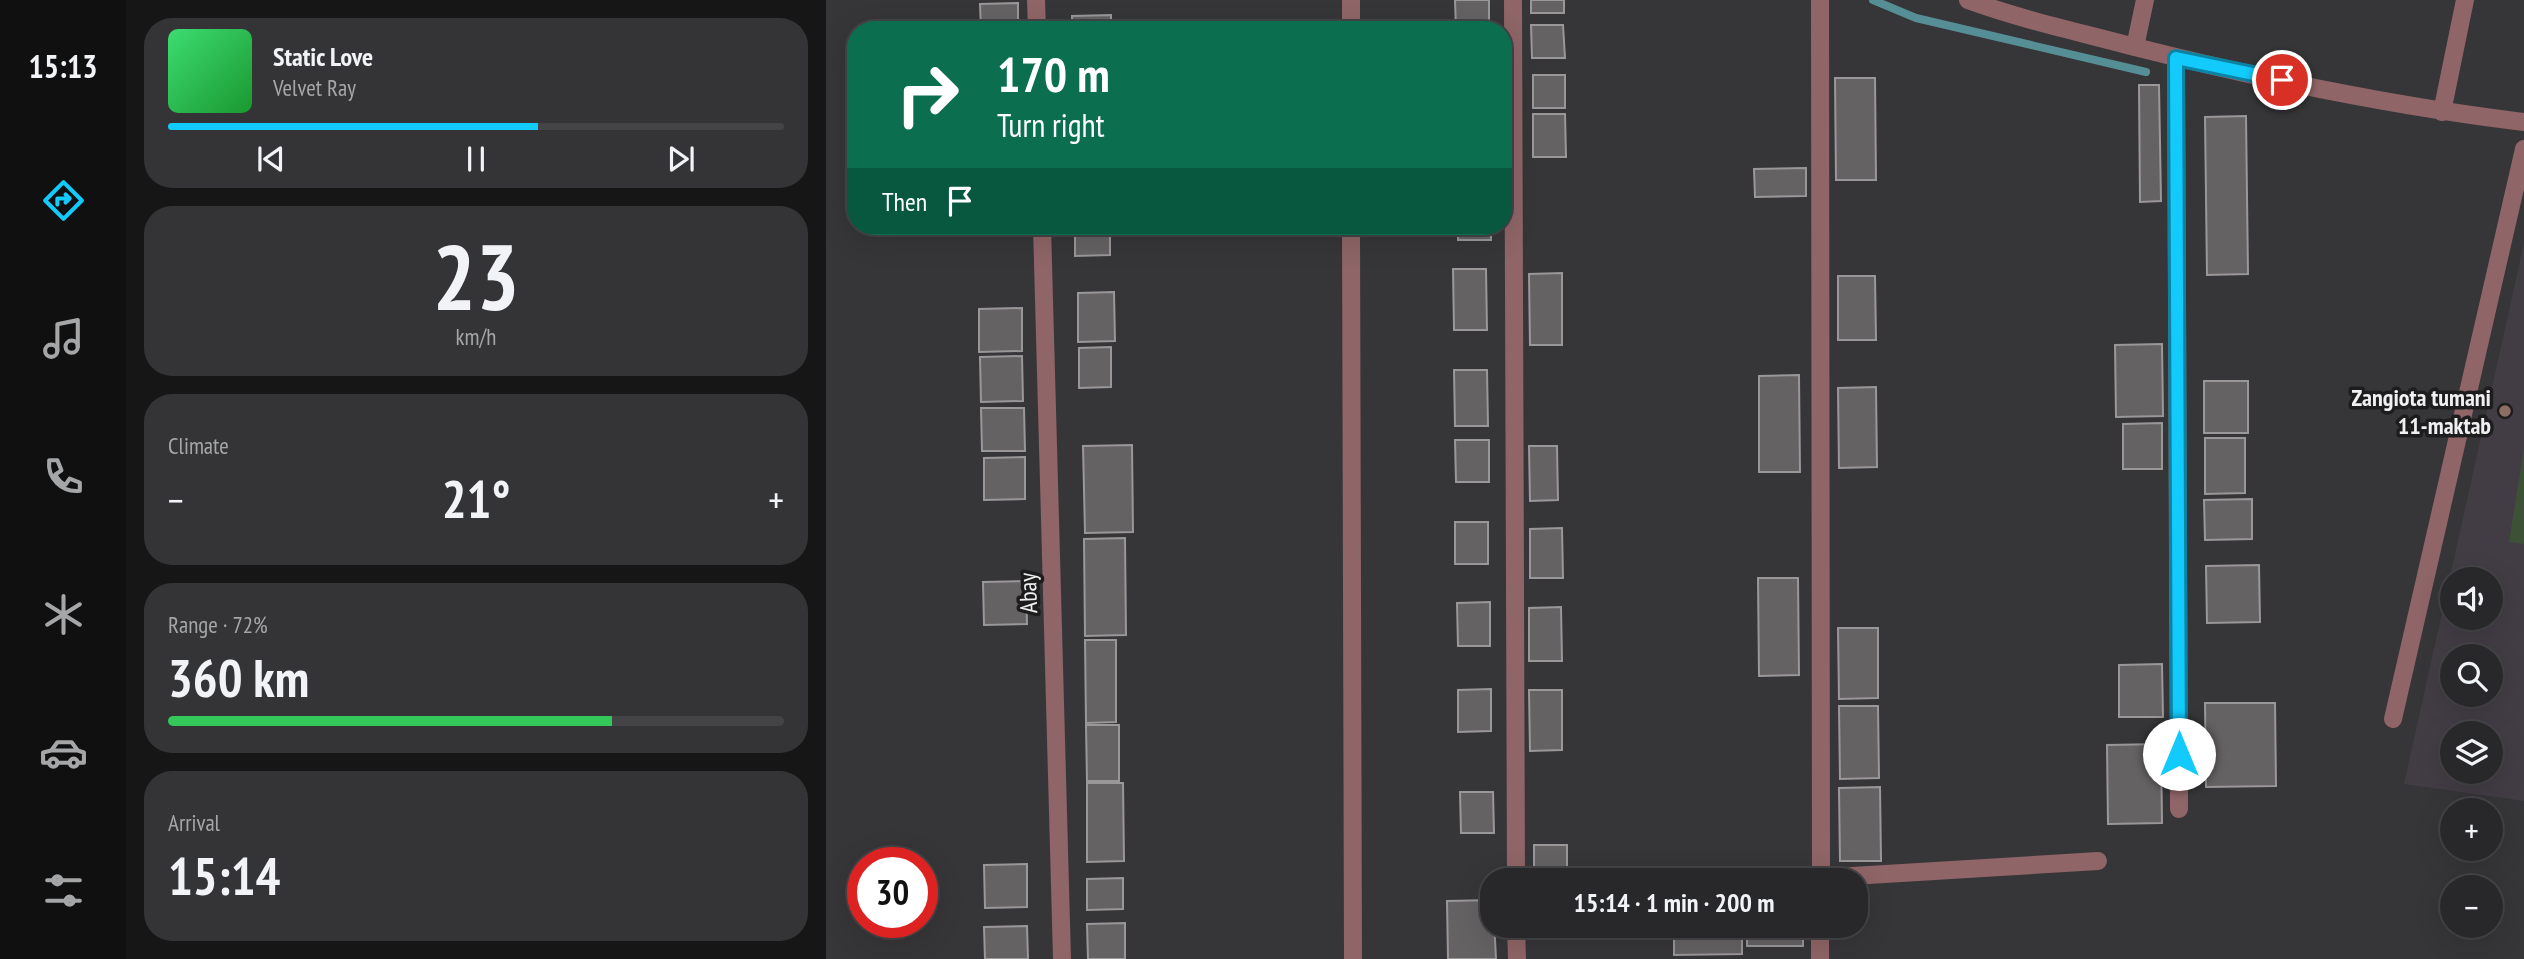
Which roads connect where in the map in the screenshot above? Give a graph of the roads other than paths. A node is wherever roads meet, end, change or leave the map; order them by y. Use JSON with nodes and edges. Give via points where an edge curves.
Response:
{"nodes":[{"id":1,"x":1037,"y":0,"type":"edge"},
{"id":2,"x":1351,"y":0,"type":"edge"},
{"id":3,"x":1513,"y":0,"type":"edge"},
{"id":4,"x":1820,"y":0,"type":"edge"},
{"id":5,"x":1968,"y":0,"type":"edge"},
{"id":6,"x":2145,"y":0,"type":"edge"},
{"id":7,"x":2465,"y":0,"type":"edge"},
{"id":8,"x":1037,"y":21,"type":"edge"},
{"id":9,"x":1351,"y":21,"type":"edge"},
{"id":10,"x":2135,"y":47,"type":"junction"},
{"id":11,"x":2176,"y":58,"type":"junction"},
{"id":12,"x":2442,"y":112,"type":"junction"},
{"id":13,"x":2524,"y":122,"type":"edge"},
{"id":14,"x":2524,"y":149,"type":"edge"},
{"id":15,"x":1042,"y":235,"type":"edge"},
{"id":16,"x":1351,"y":235,"type":"edge"},
{"id":17,"x":2393,"y":719,"type":"dead end"},
{"id":18,"x":2179,"y":809,"type":"dead end"},
{"id":19,"x":2098,"y":861,"type":"dead end"},
{"id":20,"x":1516,"y":868,"type":"edge"},
{"id":21,"x":1821,"y":868,"type":"edge"},
{"id":22,"x":1868,"y":876,"type":"edge"},
{"id":23,"x":1517,"y":938,"type":"edge"},
{"id":24,"x":1821,"y":938,"type":"edge"},
{"id":25,"x":1062,"y":959,"type":"edge"},
{"id":26,"x":1353,"y":959,"type":"edge"},
{"id":27,"x":1517,"y":959,"type":"edge"},
{"id":28,"x":1820,"y":959,"type":"edge"}],
"edges":[{"from":1,"to":8,"type":"street"},
{"from":2,"to":9,"type":"street"},
{"from":3,"to":20,"type":"street"},
{"from":4,"to":21,"type":"street"},
{"from":5,"to":10,"type":"street"},
{"from":6,"to":10,"type":"street"},
{"from":7,"to":12,"type":"street"},
{"from":10,"to":11,"type":"street"},
{"from":11,"to":12,"type":"street"},
{"from":11,"to":18,"type":"street"},
{"from":12,"to":13,"type":"street"},
{"from":14,"to":17,"type":"street"},
{"from":15,"to":25,"type":"street","name":"Abay"},
{"from":16,"to":26,"type":"street"},
{"from":19,"to":22,"type":"street"},
{"from":23,"to":27,"type":"street"},
{"from":24,"to":28,"type":"street"}]}
